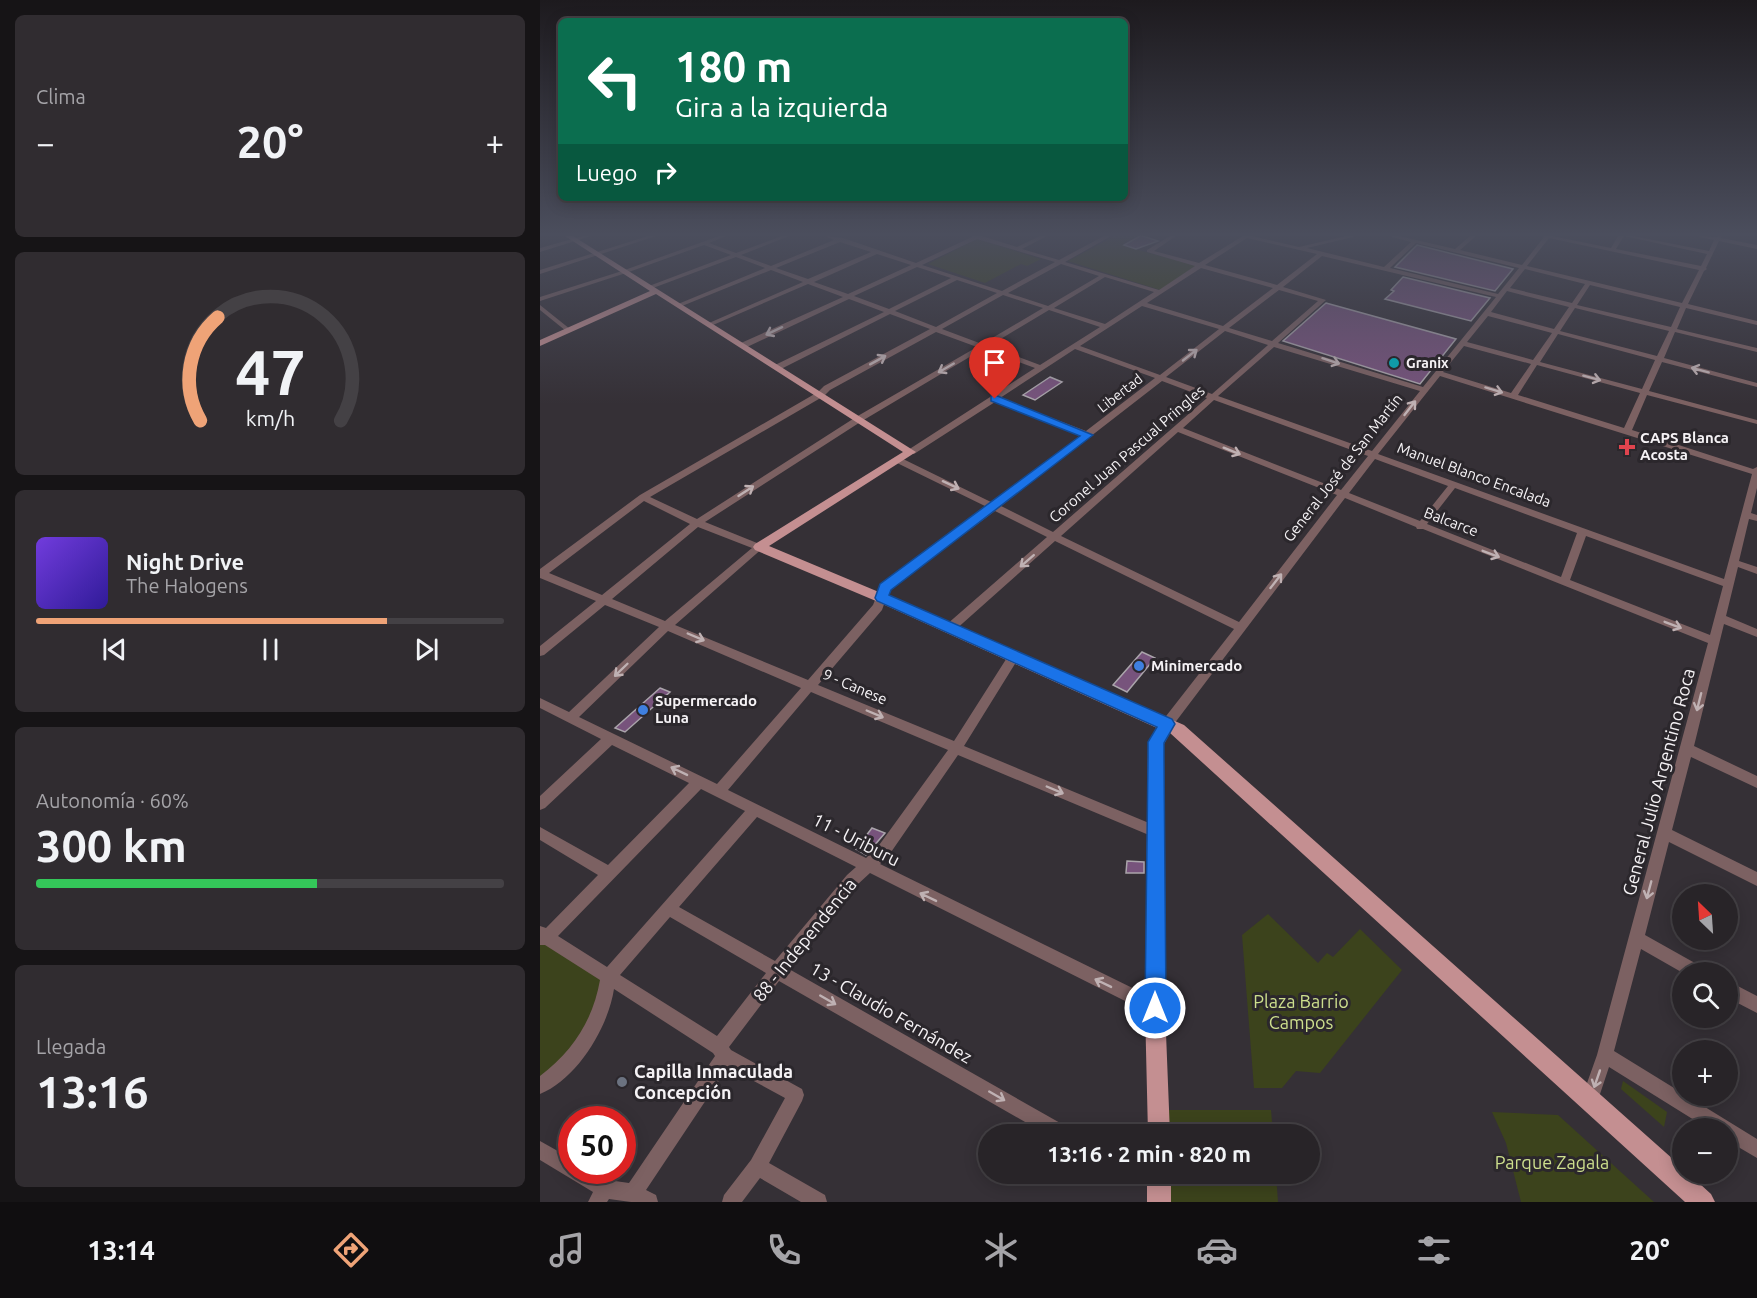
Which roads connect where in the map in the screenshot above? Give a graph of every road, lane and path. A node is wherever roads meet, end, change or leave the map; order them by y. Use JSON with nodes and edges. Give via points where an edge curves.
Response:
{"nodes":[{"id":1,"x":561,"y":292,"type":"edge"},
{"id":2,"x":647,"y":292,"type":"edge"},
{"id":3,"x":658,"y":292,"type":"edge"},
{"id":4,"x":711,"y":292,"type":"edge"},
{"id":5,"x":785,"y":292,"type":"edge"},
{"id":6,"x":835,"y":292,"type":"edge"},
{"id":7,"x":858,"y":292,"type":"edge"},
{"id":8,"x":929,"y":292,"type":"edge"},
{"id":9,"x":1003,"y":292,"type":"joint"},
{"id":10,"x":1076,"y":292,"type":"edge"},
{"id":11,"x":1160,"y":292,"type":"edge"},
{"id":12,"x":1272,"y":292,"type":"edge"},
{"id":13,"x":1296,"y":292,"type":"edge"},
{"id":14,"x":1483,"y":292,"type":"edge"},
{"id":15,"x":1502,"y":292,"type":"edge"},
{"id":16,"x":1518,"y":292,"type":"edge"},
{"id":17,"x":1583,"y":292,"type":"edge"},
{"id":18,"x":1631,"y":292,"type":"edge"},
{"id":19,"x":1691,"y":292,"type":"edge"},
{"id":20,"x":1499,"y":296,"type":"junction"},
{"id":21,"x":847,"y":297,"type":"junction"},
{"id":22,"x":540,"y":299,"type":"edge"},
{"id":23,"x":1143,"y":304,"type":"junction"},
{"id":24,"x":680,"y":305,"type":"junction"},
{"id":25,"x":1684,"y":305,"type":"junction"},
{"id":26,"x":1574,"y":306,"type":"junction"},
{"id":27,"x":540,"y":307,"type":"edge"},
{"id":28,"x":1049,"y":308,"type":"junction"},
{"id":29,"x":889,"y":312,"type":"junction"},
{"id":30,"x":1485,"y":314,"type":"junction"},
{"id":31,"x":1757,"y":323,"type":"edge"},
{"id":32,"x":711,"y":324,"type":"junction"},
{"id":33,"x":1107,"y":327,"type":"junction"},
{"id":34,"x":1226,"y":328,"type":"junction"},
{"id":35,"x":935,"y":329,"type":"junction"},
{"id":36,"x":568,"y":330,"type":"junction"},
{"id":37,"x":1674,"y":331,"type":"junction"},
{"id":38,"x":1556,"y":332,"type":"junction"},
{"id":39,"x":540,"y":343,"type":"edge"},
{"id":40,"x":1276,"y":343,"type":"junction"},
{"id":41,"x":1462,"y":343,"type":"junction"},
{"id":42,"x":744,"y":345,"type":"junction"},
{"id":43,"x":983,"y":346,"type":"junction"},
{"id":44,"x":1076,"y":347,"type":"junction"},
{"id":45,"x":1757,"y":350,"type":"edge"},
{"id":46,"x":1661,"y":360,"type":"junction"},
{"id":47,"x":1536,"y":363,"type":"junction"},
{"id":48,"x":778,"y":367,"type":"junction"},
{"id":49,"x":1041,"y":368,"type":"junction"},
{"id":50,"x":1438,"y":373,"type":"junction"},
{"id":51,"x":1162,"y":377,"type":"junction"},
{"id":52,"x":1757,"y":385,"type":"edge"},
{"id":53,"x":1424,"y":390,"type":"junction"},
{"id":54,"x":1645,"y":392,"type":"junction"},
{"id":55,"x":821,"y":394,"type":"junction"},
{"id":56,"x":1213,"y":396,"type":"junction"},
{"id":57,"x":1513,"y":396,"type":"junction"},
{"id":58,"x":995,"y":399,"type":"junction"},
{"id":59,"x":859,"y":419,"type":"junction"},
{"id":60,"x":1757,"y":422,"type":"edge"},
{"id":61,"x":1178,"y":429,"type":"junction"},
{"id":62,"x":1627,"y":430,"type":"junction"},
{"id":63,"x":1088,"y":435,"type":"junction"},
{"id":64,"x":911,"y":452,"type":"junction"},
{"id":65,"x":1374,"y":454,"type":"junction"},
{"id":66,"x":898,"y":460,"type":"junction"},
{"id":67,"x":1757,"y":472,"type":"edge"},
{"id":68,"x":1454,"y":484,"type":"junction"},
{"id":69,"x":1343,"y":495,"type":"junction"},
{"id":70,"x":643,"y":497,"type":"junction"},
{"id":71,"x":995,"y":506,"type":"junction"},
{"id":72,"x":1745,"y":515,"type":"junction"},
{"id":73,"x":1757,"y":518,"type":"edge"},
{"id":74,"x":697,"y":523,"type":"junction"},
{"id":75,"x":1420,"y":526,"type":"junction"},
{"id":76,"x":1583,"y":531,"type":"junction"},
{"id":77,"x":1054,"y":536,"type":"junction"},
{"id":78,"x":759,"y":548,"type":"junction"},
{"id":79,"x":1733,"y":562,"type":"junction"},
{"id":80,"x":1757,"y":571,"type":"edge"},
{"id":81,"x":540,"y":574,"type":"edge"},
{"id":82,"x":1564,"y":583,"type":"junction"},
{"id":83,"x":1727,"y":584,"type":"junction"},
{"id":84,"x":881,"y":598,"type":"junction"},
{"id":85,"x":603,"y":599,"type":"junction"},
{"id":86,"x":1719,"y":618,"type":"junction"},
{"id":87,"x":668,"y":626,"type":"junction"},
{"id":88,"x":1240,"y":627,"type":"junction"},
{"id":89,"x":950,"y":628,"type":"junction"},
{"id":90,"x":1757,"y":633,"type":"edge"},
{"id":91,"x":1714,"y":641,"type":"junction"},
{"id":92,"x":540,"y":652,"type":"edge"},
{"id":93,"x":1014,"y":656,"type":"junction"},
{"id":94,"x":809,"y":686,"type":"junction"},
{"id":95,"x":540,"y":703,"type":"edge"},
{"id":96,"x":570,"y":718,"type":"junction"},
{"id":97,"x":1167,"y":724,"type":"junction"},
{"id":98,"x":611,"y":738,"type":"junction"},
{"id":99,"x":956,"y":748,"type":"junction"},
{"id":100,"x":1687,"y":749,"type":"junction"},
{"id":101,"x":699,"y":782,"type":"junction"},
{"id":102,"x":1757,"y":782,"type":"edge"},
{"id":103,"x":719,"y":791,"type":"junction"},
{"id":104,"x":540,"y":804,"type":"edge"},
{"id":105,"x":755,"y":809,"type":"junction"},
{"id":106,"x":1156,"y":832,"type":"junction"},
{"id":107,"x":540,"y":833,"type":"edge"},
{"id":108,"x":1664,"y":833,"type":"junction"},
{"id":109,"x":867,"y":867,"type":"junction"},
{"id":110,"x":608,"y":873,"type":"junction"},
{"id":111,"x":1757,"y":879,"type":"edge"},
{"id":112,"x":669,"y":909,"type":"junction"},
{"id":113,"x":542,"y":936,"type":"edge"},
{"id":114,"x":1636,"y":938,"type":"junction"},
{"id":115,"x":1679,"y":962,"type":"edge"},
{"id":116,"x":777,"y":971,"type":"junction"},
{"id":117,"x":608,"y":977,"type":"junction"},
{"id":118,"x":1738,"y":995,"type":"edge"},
{"id":119,"x":1757,"y":1005,"type":"edge"},
{"id":120,"x":1155,"y":1008,"type":"junction"},
{"id":121,"x":722,"y":1052,"type":"junction"},
{"id":122,"x":1605,"y":1055,"type":"junction"},
{"id":123,"x":540,"y":1086,"type":"edge"},
{"id":124,"x":1590,"y":1101,"type":"junction"},
{"id":125,"x":1707,"y":1118,"type":"edge"},
{"id":126,"x":1045,"y":1124,"type":"edge"},
{"id":127,"x":1159,"y":1124,"type":"edge"},
{"id":128,"x":1738,"y":1137,"type":"edge"},
{"id":129,"x":1757,"y":1149,"type":"edge"},
{"id":130,"x":540,"y":1150,"type":"edge"},
{"id":131,"x":558,"y":1161,"type":"edge"},
{"id":132,"x":757,"y":1166,"type":"junction"},
{"id":133,"x":588,"y":1184,"type":"edge"},
{"id":134,"x":1159,"y":1184,"type":"edge"},
{"id":135,"x":601,"y":1196,"type":"edge"},
{"id":136,"x":641,"y":1198,"type":"edge"},
{"id":137,"x":731,"y":1202,"type":"edge"},
{"id":138,"x":818,"y":1202,"type":"edge"},
{"id":139,"x":1159,"y":1202,"type":"edge"},
{"id":140,"x":1703,"y":1202,"type":"edge"}],
"edges":[{"from":1,"to":22,"type":"street"},
{"from":2,"to":36,"type":"main road"},
{"from":3,"to":24,"type":"main road"},
{"from":4,"to":24,"type":"street"},
{"from":5,"to":32,"type":"street"},
{"from":6,"to":21,"type":"street"},
{"from":7,"to":21,"type":"street"},
{"from":8,"to":29,"type":"street"},
{"from":9,"to":28,"type":"street"},
{"from":9,"to":35,"type":"street"},
{"from":10,"to":28,"type":"street"},
{"from":11,"to":23,"type":"street"},
{"from":12,"to":34,"type":"street","name":"Libertad"},
{"from":13,"to":40,"type":"street","name":"Coronel Juan Pascual Pringles","via":[[1323,300]]},
{"from":14,"to":20,"type":"street"},
{"from":15,"to":20,"type":"street","name":"General José de San Martín"},
{"from":16,"to":26,"type":"street"},
{"from":17,"to":26,"type":"street"},
{"from":18,"to":25,"type":"street"},
{"from":19,"to":25,"type":"street"},
{"from":20,"to":30,"type":"street","name":"General José de San Martín"},
{"from":21,"to":29,"type":"street"},
{"from":21,"to":42,"type":"street","one_way":true},
{"from":23,"to":33,"type":"street"},
{"from":23,"to":34,"type":"street"},
{"from":24,"to":32,"type":"main road"},
{"from":25,"to":31,"type":"street"},
{"from":25,"to":37,"type":"street"},
{"from":26,"to":37,"type":"street"},
{"from":26,"to":38,"type":"street"},
{"from":27,"to":36,"type":"street"},
{"from":28,"to":33,"type":"street"},
{"from":28,"to":43,"type":"street"},
{"from":29,"to":35,"type":"street"},
{"from":29,"to":48,"type":"street"},
{"from":30,"to":38,"type":"street"},
{"from":30,"to":41,"type":"street","name":"General José de San Martín"},
{"from":32,"to":42,"type":"main road"},
{"from":33,"to":44,"type":"street"},
{"from":34,"to":40,"type":"street"},
{"from":51,"to":34,"type":"street","name":"Libertad","one_way":true},
{"from":35,"to":43,"type":"street"},
{"from":55,"to":35,"type":"street","one_way":true},
{"from":36,"to":39,"type":"main road"},
{"from":37,"to":45,"type":"street"},
{"from":37,"to":46,"type":"street"},
{"from":38,"to":46,"type":"street"},
{"from":38,"to":47,"type":"street"},
{"from":40,"to":53,"type":"street","one_way":true},
{"from":40,"to":56,"type":"street","name":"Coronel Juan Pascual Pringles"},
{"from":41,"to":47,"type":"street"},
{"from":41,"to":50,"type":"street","name":"General José de San Martín"},
{"from":42,"to":48,"type":"main road"},
{"from":43,"to":49,"type":"street"},
{"from":43,"to":59,"type":"street","one_way":true},
{"from":44,"to":49,"type":"street"},
{"from":44,"to":51,"type":"street","name":"Manuel Blanco Encalada"},
{"from":52,"to":46,"type":"street","one_way":true},
{"from":46,"to":54,"type":"street"},
{"from":47,"to":54,"type":"street","one_way":true},
{"from":47,"to":57,"type":"street"},
{"from":48,"to":55,"type":"main road"},
{"from":49,"to":58,"type":"street"},
{"from":50,"to":53,"type":"street","name":"General José de San Martín"},
{"from":50,"to":57,"type":"street","one_way":true},
{"from":51,"to":56,"type":"street","name":"Manuel Blanco Encalada"},
{"from":51,"to":63,"type":"street","name":"Libertad"},
{"from":65,"to":53,"type":"street","name":"General José de San Martín","one_way":true},
{"from":54,"to":60,"type":"street"},
{"from":54,"to":62,"type":"street"},
{"from":55,"to":59,"type":"main road"},
{"from":55,"to":70,"type":"street"},
{"from":56,"to":61,"type":"street","name":"Coronel Juan Pascual Pringles"},
{"from":56,"to":65,"type":"street","name":"Manuel Blanco Encalada"},
{"from":57,"to":62,"type":"street"},
{"from":58,"to":63,"type":"street"},
{"from":58,"to":64,"type":"street"},
{"from":59,"to":64,"type":"main road"},
{"from":74,"to":59,"type":"street","one_way":true},
{"from":61,"to":69,"type":"street","name":"Balcarce","one_way":true},
{"from":61,"to":77,"type":"street","name":"Coronel Juan Pascual Pringles"},
{"from":62,"to":67,"type":"street"},
{"from":63,"to":71,"type":"street","name":"Libertad"},
{"from":64,"to":66,"type":"main road"},
{"from":65,"to":68,"type":"street","name":"Manuel Blanco Encalada"},
{"from":65,"to":69,"type":"street","name":"General José de San Martín"},
{"from":66,"to":71,"type":"street","one_way":true},
{"from":66,"to":78,"type":"main road"},
{"from":67,"to":72,"type":"street","name":"General Julio Argentino Roca"},
{"from":68,"to":75,"type":"street"},
{"from":68,"to":76,"type":"street","name":"Manuel Blanco Encalada"},
{"from":69,"to":75,"type":"street","name":"Balcarce"},
{"from":88,"to":69,"type":"street","name":"General José de San Martín","one_way":true},
{"from":70,"to":74,"type":"street"},
{"from":70,"to":81,"type":"street"},
{"from":71,"to":77,"type":"street"},
{"from":71,"to":84,"type":"street","name":"Libertad","via":[[885,588]]},
{"from":72,"to":73,"type":"street"},
{"from":72,"to":79,"type":"street","name":"General Julio Argentino Roca"},
{"from":74,"to":78,"type":"street"},
{"from":74,"to":85,"type":"street"},
{"from":75,"to":82,"type":"street","name":"Balcarce","one_way":true},
{"from":76,"to":82,"type":"street"},
{"from":76,"to":83,"type":"street","name":"Manuel Blanco Encalada"},
{"from":77,"to":88,"type":"street"},
{"from":77,"to":89,"type":"street","name":"Coronel Juan Pascual Pringles","one_way":true},
{"from":78,"to":84,"type":"main road"},
{"from":78,"to":87,"type":"street"},
{"from":79,"to":80,"type":"street"},
{"from":79,"to":83,"type":"street","name":"General Julio Argentino Roca"},
{"from":81,"to":85,"type":"street","name":"9 - Canese"},
{"from":82,"to":91,"type":"street","name":"Balcarce","one_way":true},
{"from":83,"to":86,"type":"street","name":"General Julio Argentino Roca"},
{"from":84,"to":89,"type":"main road"},
{"from":84,"to":94,"type":"street","name":"Libertad","via":[[878,607]]},
{"from":85,"to":87,"type":"street","name":"9 - Canese"},
{"from":85,"to":92,"type":"street"},
{"from":86,"to":90,"type":"street"},
{"from":86,"to":91,"type":"street","name":"General Julio Argentino Roca"},
{"from":87,"to":94,"type":"street","name":"9 - Canese","one_way":true},
{"from":87,"to":96,"type":"street","one_way":true},
{"from":88,"to":97,"type":"street","name":"General José de San Martín"},
{"from":89,"to":93,"type":"main road"},
{"from":91,"to":100,"type":"street","name":"General Julio Argentino Roca","one_way":true},
{"from":93,"to":97,"type":"main road"},
{"from":93,"to":99,"type":"street","name":"88 - Independencia"},
{"from":94,"to":99,"type":"street","name":"9 - Canese","one_way":true},
{"from":94,"to":103,"type":"street","name":"Libertad"},
{"from":95,"to":96,"type":"street","name":"11 - Uriburu"},
{"from":96,"to":98,"type":"street","name":"11 - Uriburu"},
{"from":97,"to":106,"type":"main road","via":[[1156,742]]},
{"from":97,"to":124,"type":"main road","via":[[1188,738]]},
{"from":101,"to":98,"type":"street","name":"11 - Uriburu","one_way":true},
{"from":98,"to":104,"type":"street"},
{"from":99,"to":106,"type":"street","name":"9 - Canese","one_way":true},
{"from":99,"to":109,"type":"street","name":"88 - Independencia","via":[[882,853]]},
{"from":100,"to":102,"type":"street"},
{"from":100,"to":108,"type":"street","name":"General Julio Argentino Roca"},
{"from":101,"to":103,"type":"street","name":"11 - Uriburu"},
{"from":101,"to":110,"type":"street"},
{"from":103,"to":105,"type":"street","name":"11 - Uriburu"},
{"from":105,"to":109,"type":"street","name":"11 - Uriburu"},
{"from":105,"to":112,"type":"street"},
{"from":106,"to":120,"type":"main road"},
{"from":107,"to":110,"type":"street"},
{"from":108,"to":111,"type":"street"},
{"from":108,"to":114,"type":"street","name":"General Julio Argentino Roca","one_way":true},
{"from":109,"to":116,"type":"street","name":"88 - Independencia"},
{"from":120,"to":109,"type":"street","name":"11 - Uriburu","one_way":true},
{"from":110,"to":113,"type":"street"},
{"from":112,"to":116,"type":"street","name":"13 - Claudio Fernández"},
{"from":112,"to":117,"type":"street"},
{"from":113,"to":117,"type":"street"},
{"from":114,"to":115,"type":"street"},
{"from":114,"to":122,"type":"street","name":"General Julio Argentino Roca"},
{"from":116,"to":121,"type":"street","name":"88 - Independencia"},
{"from":116,"to":126,"type":"street","name":"13 - Claudio Fernández","one_way":true},
{"from":117,"to":121,"type":"street"},
{"from":117,"to":123,"type":"street","via":[[605,1001],[594,1027],[577,1053]]},
{"from":118,"to":119,"type":"street"},
{"from":120,"to":127,"type":"main road"},
{"from":121,"to":132,"type":"street","via":[[796,1095]]},
{"from":121,"to":136,"type":"street","name":"88 - Independencia"},
{"from":122,"to":124,"type":"street","name":"General Julio Argentino Roca","one_way":true},
{"from":122,"to":125,"type":"street"},
{"from":124,"to":140,"type":"main road"},
{"from":128,"to":129,"type":"street"},
{"from":130,"to":131,"type":"street"},
{"from":132,"to":137,"type":"street"},
{"from":132,"to":138,"type":"street"},
{"from":133,"to":135,"type":"street"},
{"from":134,"to":139,"type":"main road"},
{"from":135,"to":136,"type":"street"}]}
